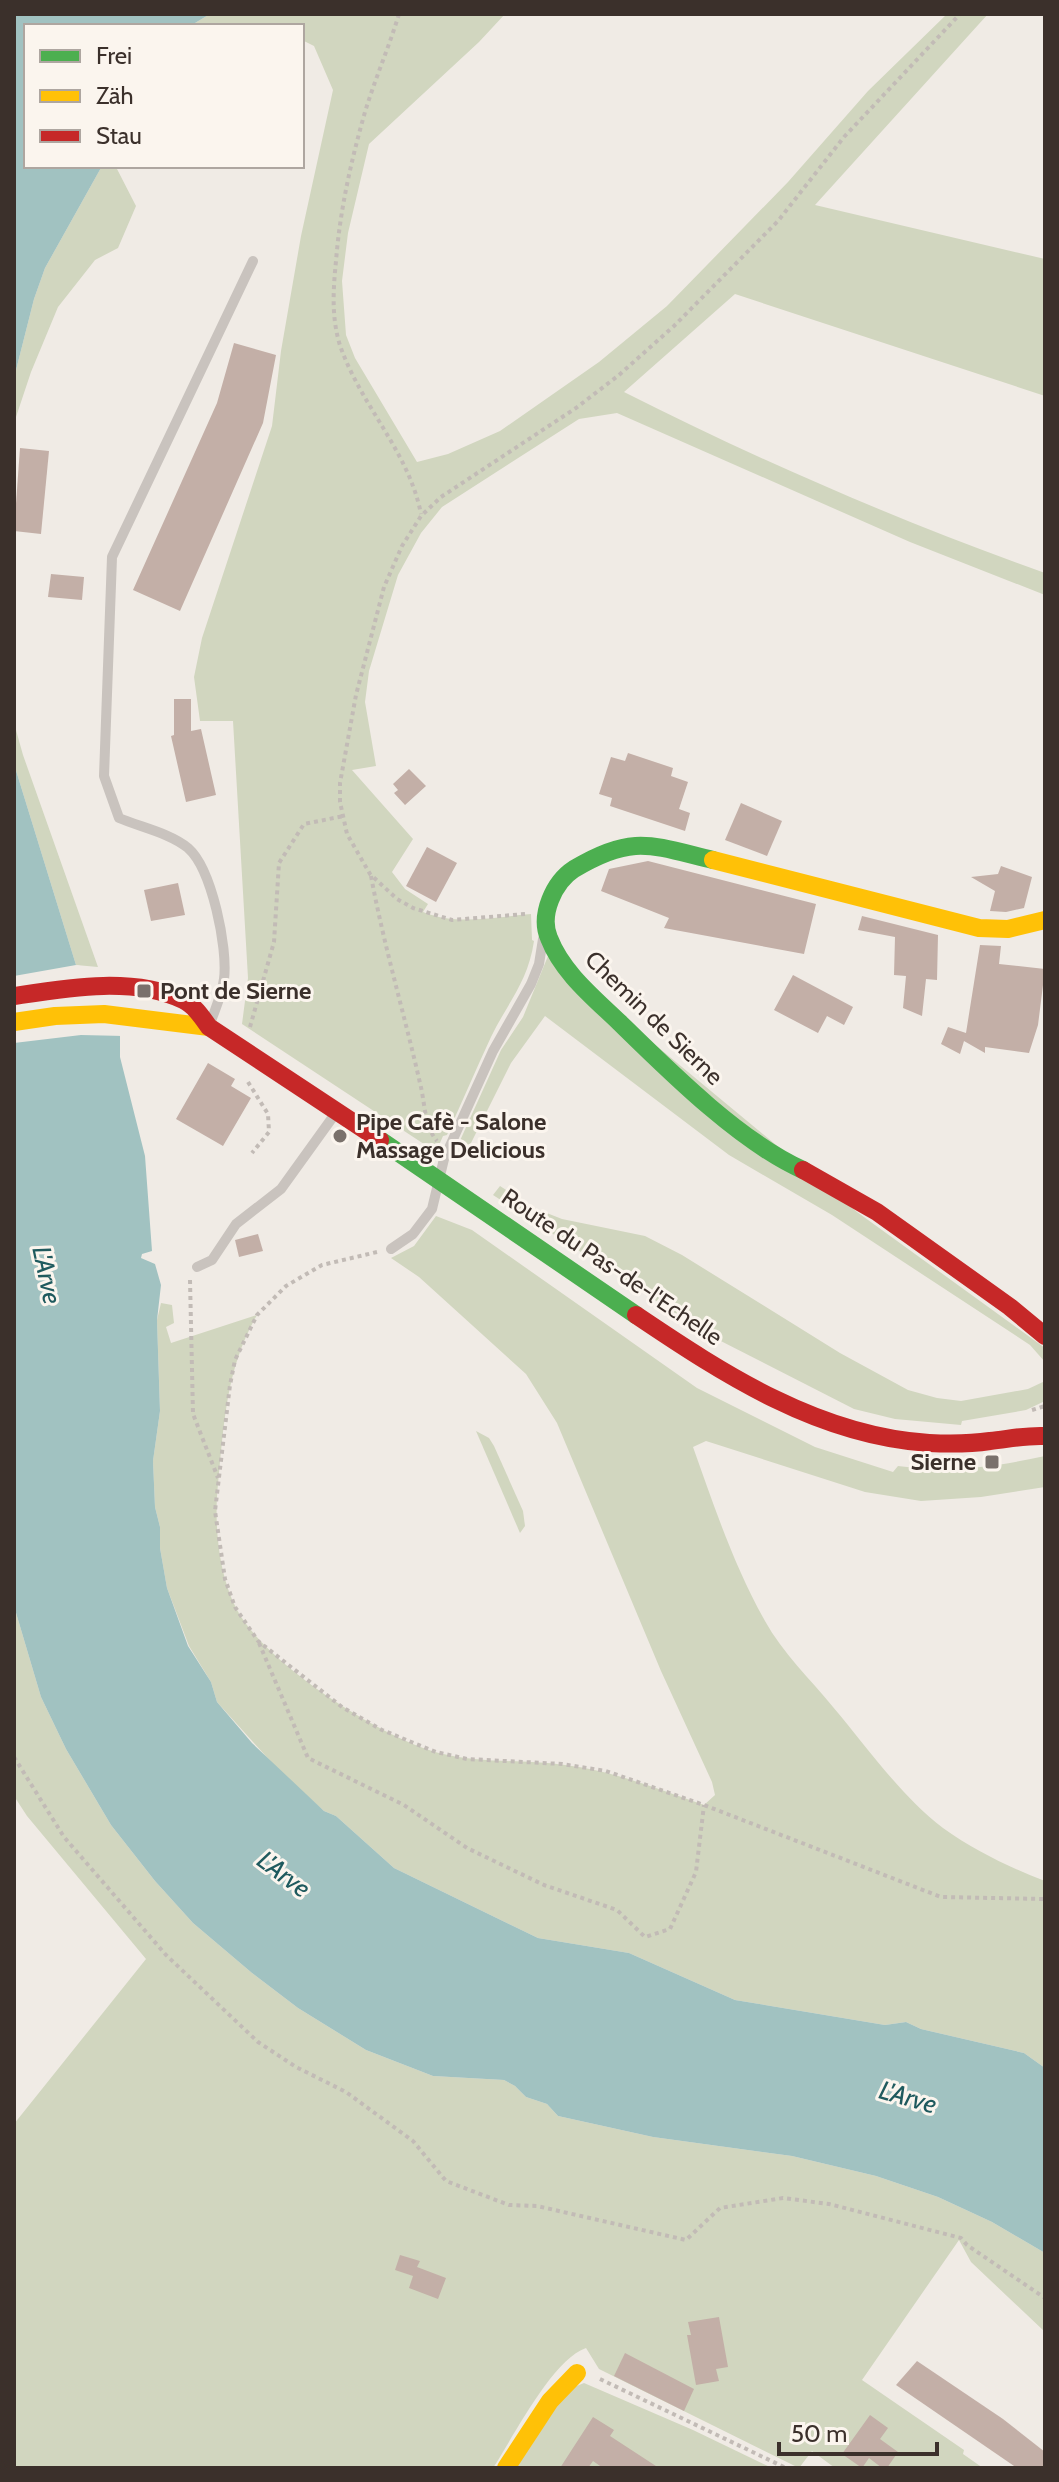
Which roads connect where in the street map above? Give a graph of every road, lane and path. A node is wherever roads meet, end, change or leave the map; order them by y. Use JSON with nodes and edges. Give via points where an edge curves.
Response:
{"nodes":[{"id":1,"x":399,"y":14,"type":"edge"},
{"id":2,"x":960,"y":14,"type":"edge"},
{"id":3,"x":253,"y":261,"type":"dead end"},
{"id":4,"x":421,"y":516,"type":"junction"},
{"id":5,"x":344,"y":816,"type":"junction"},
{"id":6,"x":370,"y":874,"type":"junction"},
{"id":7,"x":538,"y":916,"type":"junction"},
{"id":8,"x":1045,"y":920,"type":"edge"},
{"id":9,"x":15,"y":996,"type":"edge"},
{"id":10,"x":14,"y":1022,"type":"edge"},
{"id":11,"x":203,"y":1022,"type":"junction"},
{"id":12,"x":248,"y":1031,"type":"dead end"},
{"id":13,"x":247,"y":1081,"type":"dead end"},
{"id":14,"x":336,"y":1113,"type":"junction"},
{"id":15,"x":252,"y":1153,"type":"dead end"},
{"id":16,"x":447,"y":1153,"type":"junction"},
{"id":17,"x":439,"y":1180,"type":"junction"},
{"id":18,"x":391,"y":1249,"type":"dead end"},
{"id":19,"x":370,"y":1253,"type":"dead end"},
{"id":20,"x":197,"y":1267,"type":"joint"},
{"id":21,"x":1045,"y":1336,"type":"edge"},
{"id":22,"x":1045,"y":1421,"type":"edge"},
{"id":23,"x":1036,"y":1435,"type":"edge"},
{"id":24,"x":219,"y":1479,"type":"junction"},
{"id":25,"x":258,"y":1641,"type":"junction"},
{"id":26,"x":14,"y":1757,"type":"edge"},
{"id":27,"x":704,"y":1805,"type":"junction"},
{"id":28,"x":1045,"y":1899,"type":"edge"},
{"id":29,"x":1045,"y":2298,"type":"edge"},
{"id":30,"x":577,"y":2373,"type":"joint"},
{"id":31,"x":506,"y":2468,"type":"edge"},
{"id":32,"x":786,"y":2468,"type":"edge"}],
"edges":[{"from":1,"to":4,"type":"path","via":[[366,109],[343,204],[334,309],[342,351],[405,464]]},
{"from":2,"to":4,"type":"path","via":[[844,137],[778,221],[674,326],[576,408],[441,497]]},
{"from":3,"to":11,"type":"lane","via":[[112,557],[104,776],[119,818],[188,849],[201,867],[225,960],[221,995]]},
{"from":4,"to":5,"type":"path","via":[[384,587],[363,660],[340,783]]},
{"from":5,"to":6,"type":"path","via":[[347,834]]},
{"from":5,"to":12,"type":"path","via":[[304,824],[279,863],[274,942]]},
{"from":6,"to":7,"type":"path","via":[[397,899],[431,915],[465,921]]},
{"from":6,"to":16,"type":"path","via":[[430,1133]]},
{"from":7,"to":8,"type":"main road","via":[[555,887],[579,865],[612,849],[649,844],[979,928],[1008,929]]},
{"from":7,"to":16,"type":"lane","via":[[539,964]]},
{"from":7,"to":21,"type":"main road","name":"Chemin de Sierne","via":[[572,976],[615,1021],[743,1132],[785,1162],[877,1212]]},
{"from":9,"to":11,"type":"main road","name":"Route du Pas-de-l'Echelle","via":[[76,989],[144,991],[185,1001]]},
{"from":10,"to":11,"type":"main road","name":"Route du Pas-de-l'Echelle","via":[[104,1014]]},
{"from":11,"to":14,"type":"main road","name":"Route du Pas-de-l'Echelle"},
{"from":13,"to":15,"type":"path","via":[[268,1114],[269,1132]]},
{"from":14,"to":17,"type":"main road","name":"Route du Pas-de-l'Echelle"},
{"from":14,"to":20,"type":"lane","via":[[281,1189],[236,1224],[212,1260]]},
{"from":16,"to":17,"type":"lane"},
{"from":17,"to":18,"type":"lane","via":[[432,1209],[404,1242]]},
{"from":17,"to":23,"type":"main road","name":"Route du Pas-de-l'Echelle","via":[[709,1362],[806,1413],[868,1434],[925,1443]]},
{"from":19,"to":24,"type":"path","via":[[302,1275],[257,1315],[235,1360]]},
{"from":20,"to":24,"type":"path","via":[[190,1277],[193,1414]]},
{"from":22,"to":23,"type":"main road","name":"Route du Pas-de-l'Echelle"},
{"from":24,"to":25,"type":"path","via":[[215,1511],[225,1579],[235,1607]]},
{"from":25,"to":27,"type":"path","via":[[354,1714],[436,1752],[606,1771]]},
{"from":25,"to":27,"type":"path","via":[[308,1758],[404,1805],[467,1848],[544,1885],[617,1910],[645,1937],[670,1929],[696,1872]]},
{"from":26,"to":29,"type":"path","via":[[64,1837],[166,1955],[258,2042],[346,2092],[413,2141],[446,2181],[509,2205],[537,2206],[686,2240],[720,2208],[783,2198],[829,2204],[961,2238]]},
{"from":27,"to":28,"type":"path","via":[[941,1897]]},
{"from":30,"to":31,"type":"main road","via":[[550,2401]]},
{"from":30,"to":32,"type":"path","via":[[596,2377]]}]}
